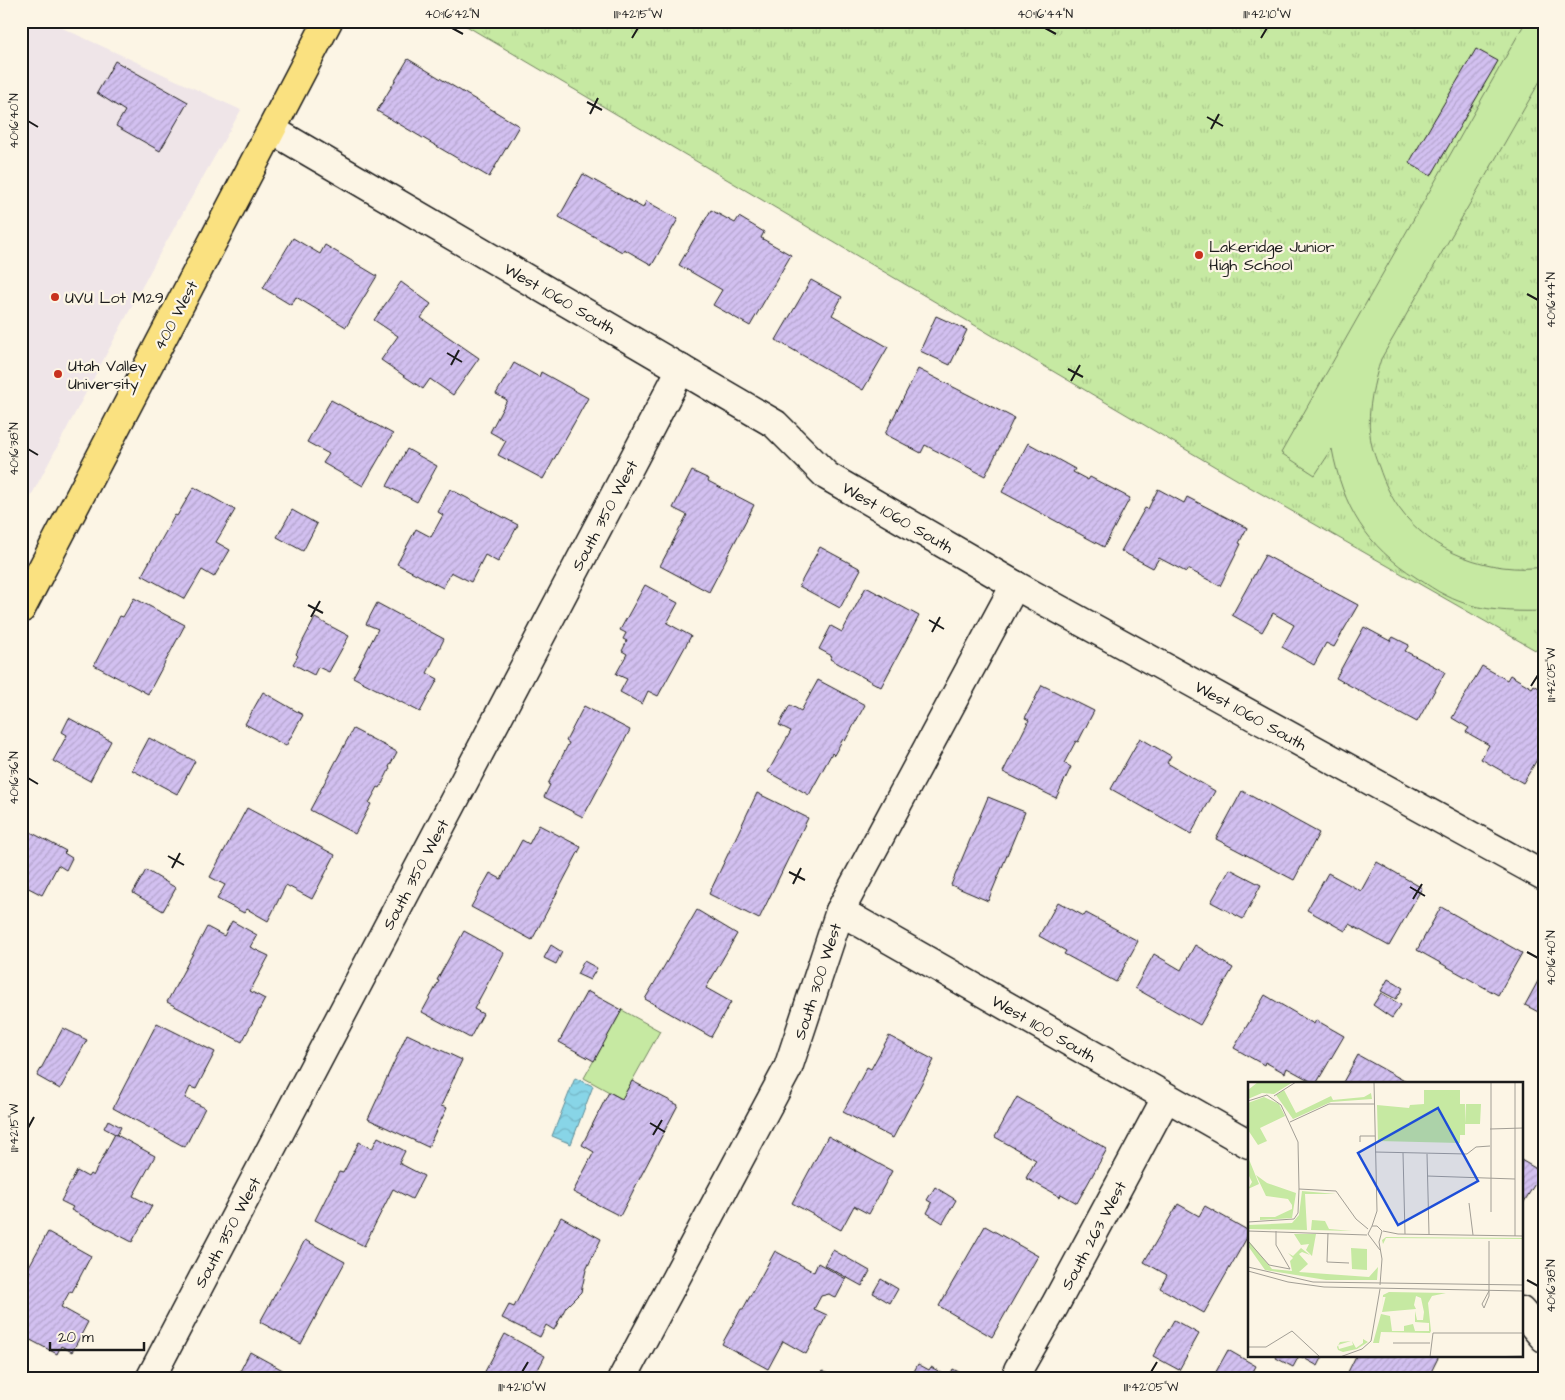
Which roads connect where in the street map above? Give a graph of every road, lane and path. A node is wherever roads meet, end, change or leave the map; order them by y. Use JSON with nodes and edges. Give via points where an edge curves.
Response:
{"nodes":[{"id":1,"x":328,"y":21,"type":"edge"},
{"id":2,"x":272,"y":130,"type":"junction"},
{"id":3,"x":681,"y":369,"type":"junction"},
{"id":4,"x":1015,"y":585,"type":"junction"},
{"id":5,"x":21,"y":609,"type":"edge"},
{"id":6,"x":1544,"y":876,"type":"edge"},
{"id":7,"x":840,"y":912,"type":"junction"},
{"id":8,"x":1166,"y":1098,"type":"junction"},
{"id":9,"x":1248,"y":1143,"type":"edge"},
{"id":10,"x":1522,"y":1312,"type":"edge"},
{"id":11,"x":1544,"y":1338,"type":"edge"},
{"id":12,"x":1018,"y":1370,"type":"dead end"},
{"id":13,"x":150,"y":1379,"type":"edge"},
{"id":14,"x":622,"y":1379,"type":"edge"}],
"edges":[{"from":1,"to":2,"type":"main road","name":"400 West"},
{"from":2,"to":3,"type":"street","name":"West 1060 South"},
{"from":2,"to":5,"type":"main road","name":"400 West"},
{"from":3,"to":4,"type":"street","name":"West 1060 South","via":[[775,424],[827,476]]},
{"from":3,"to":13,"type":"street","name":"South 350 West"},
{"from":4,"to":6,"type":"street","name":"West 1060 South"},
{"from":4,"to":7,"type":"street","name":"South 300 West"},
{"from":7,"to":8,"type":"street","name":"West 1100 South"},
{"from":7,"to":14,"type":"street","name":"South 300 West","via":[[788,1068]]},
{"from":8,"to":9,"type":"street","name":"West 1100 South"},
{"from":8,"to":12,"type":"street","name":"South 263 West"},
{"from":10,"to":11,"type":"street"}]}
